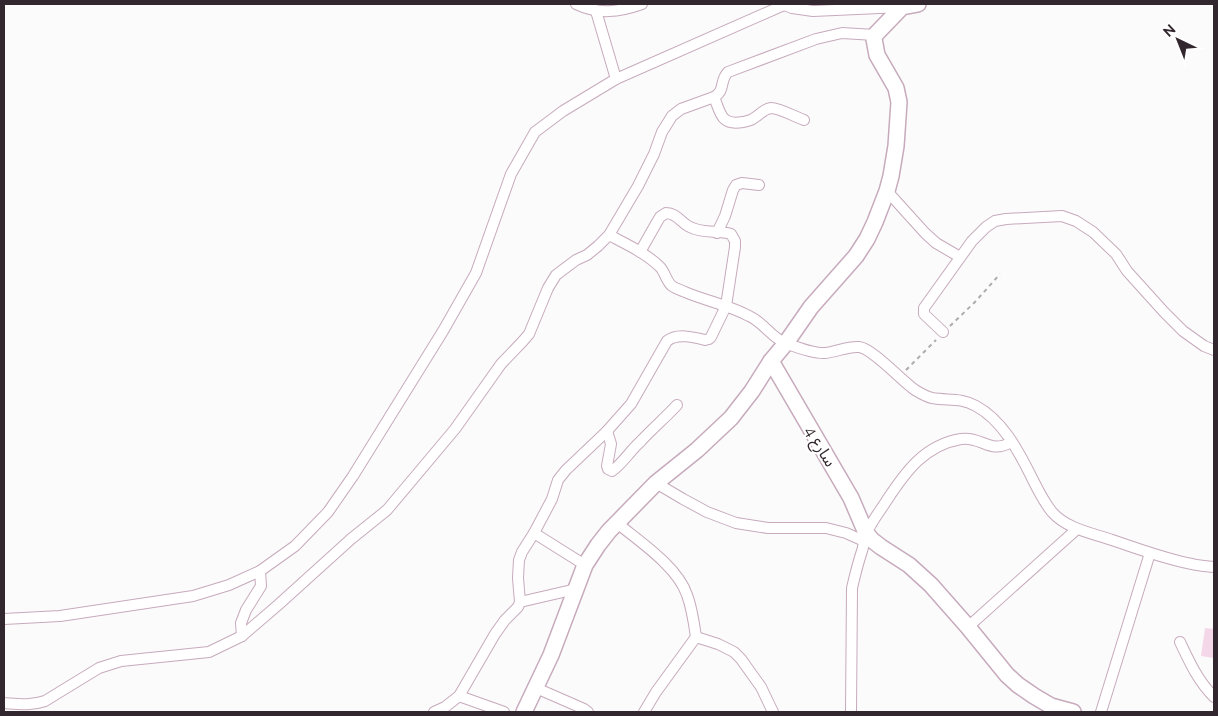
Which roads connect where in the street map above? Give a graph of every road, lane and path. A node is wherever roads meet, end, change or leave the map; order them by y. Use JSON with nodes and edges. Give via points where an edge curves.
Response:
{"nodes":[{"id":1,"x":576,"y":4,"type":"edge"},
{"id":2,"x":642,"y":4,"type":"edge"},
{"id":3,"x":783,"y":4,"type":"edge"},
{"id":4,"x":918,"y":4,"type":"edge"},
{"id":5,"x":902,"y":7,"type":"junction"},
{"id":6,"x":596,"y":11,"type":"junction"},
{"id":7,"x":876,"y":36,"type":"junction"},
{"id":8,"x":616,"y":79,"type":"junction"},
{"id":9,"x":714,"y":98,"type":"junction"},
{"id":10,"x":804,"y":120,"type":"dead end"},
{"id":11,"x":759,"y":185,"type":"dead end"},
{"id":12,"x":887,"y":192,"type":"junction"},
{"id":13,"x":717,"y":233,"type":"junction"},
{"id":14,"x":609,"y":235,"type":"junction"},
{"id":15,"x":640,"y":252,"type":"junction"},
{"id":16,"x":960,"y":257,"type":"junction"},
{"id":17,"x":726,"y":306,"type":"junction"},
{"id":18,"x":943,"y":332,"type":"dead end"},
{"id":19,"x":786,"y":343,"type":"junction"},
{"id":20,"x":1214,"y":350,"type":"edge"},
{"id":21,"x":771,"y":361,"type":"junction"},
{"id":22,"x":677,"y":405,"type":"dead end"},
{"id":23,"x":607,"y":431,"type":"junction"},
{"id":24,"x":1011,"y":442,"type":"junction"},
{"id":25,"x":656,"y":483,"type":"junction"},
{"id":26,"x":617,"y":523,"type":"junction"},
{"id":27,"x":1078,"y":529,"type":"junction"},
{"id":28,"x":534,"y":532,"type":"junction"},
{"id":29,"x":865,"y":537,"type":"junction"},
{"id":30,"x":1150,"y":553,"type":"junction"},
{"id":31,"x":585,"y":564,"type":"junction"},
{"id":32,"x":1214,"y":567,"type":"edge"},
{"id":33,"x":260,"y":570,"type":"junction"},
{"id":34,"x":576,"y":589,"type":"junction"},
{"id":35,"x":520,"y":602,"type":"junction"},
{"id":36,"x":4,"y":619,"type":"edge"},
{"id":37,"x":968,"y":627,"type":"junction"},
{"id":38,"x":242,"y":636,"type":"junction"},
{"id":39,"x":696,"y":637,"type":"junction"},
{"id":40,"x":1180,"y":642,"type":"dead end"},
{"id":41,"x":536,"y":688,"type":"junction"},
{"id":42,"x":459,"y":696,"type":"junction"},
{"id":43,"x":1214,"y":697,"type":"edge"},
{"id":44,"x":4,"y":703,"type":"edge"},
{"id":45,"x":434,"y":712,"type":"edge"},
{"id":46,"x":504,"y":712,"type":"edge"},
{"id":47,"x":524,"y":712,"type":"edge"},
{"id":48,"x":588,"y":712,"type":"edge"},
{"id":49,"x":644,"y":712,"type":"edge"},
{"id":50,"x":773,"y":712,"type":"edge"},
{"id":51,"x":851,"y":712,"type":"edge"},
{"id":52,"x":1073,"y":712,"type":"edge"},
{"id":53,"x":1100,"y":712,"type":"edge"}],
"edges":[{"from":1,"to":6,"type":"street"},
{"from":2,"to":6,"type":"street","via":[[627,10]]},
{"from":3,"to":5,"type":"street","via":[[813,11]]},
{"from":3,"to":8,"type":"street"},
{"from":4,"to":5,"type":"main road"},
{"from":5,"to":7,"type":"main road"},
{"from":6,"to":8,"type":"street"},
{"from":7,"to":9,"type":"street","via":[[842,33],[800,44],[728,72],[723,78],[721,91]]},
{"from":7,"to":12,"type":"main road","via":[[877,55],[896,88],[898,102],[896,146]]},
{"from":8,"to":33,"type":"street","via":[[535,132],[511,174],[476,273],[394,411],[328,512],[295,546]]},
{"from":9,"to":10,"type":"street","via":[[722,118],[728,122],[750,120],[763,110],[772,108]]},
{"from":9,"to":14,"type":"street","via":[[681,109],[672,116],[638,186]]},
{"from":11,"to":13,"type":"street","via":[[742,183],[736,186]]},
{"from":12,"to":16,"type":"street","via":[[924,233]]},
{"from":12,"to":19,"type":"main road","via":[[867,240],[811,307]]},
{"from":13,"to":15,"type":"street","via":[[690,228],[673,214],[666,213],[660,217]]},
{"from":13,"to":17,"type":"street","via":[[731,234],[735,242]]},
{"from":14,"to":15,"type":"street"},
{"from":14,"to":38,"type":"street","via":[[587,255],[556,275],[529,334],[500,364],[455,429],[393,504]]},
{"from":15,"to":17,"type":"street","via":[[660,266],[672,286]]},
{"from":16,"to":18,"type":"street","via":[[924,308],[924,314]]},
{"from":16,"to":20,"type":"street","via":[[994,221],[1062,216],[1076,221],[1116,254],[1183,331]]},
{"from":17,"to":19,"type":"street","via":[[750,316]]},
{"from":17,"to":23,"type":"street","via":[[709,339],[673,336],[667,341],[630,404]]},
{"from":19,"to":21,"type":"main road"},
{"from":19,"to":24,"type":"street","via":[[824,353],[859,347],[872,353],[910,386],[930,398],[955,399],[978,406],[1002,426]]},
{"from":21,"to":25,"type":"main road","via":[[731,418]]},
{"from":21,"to":29,"type":"main road","name":"سارع 4","via":[[851,498]]},
{"from":22,"to":23,"type":"street","via":[[612,471],[607,466],[611,444]]},
{"from":23,"to":28,"type":"street","via":[[558,480],[552,499]]},
{"from":24,"to":27,"type":"street","via":[[1052,512]]},
{"from":24,"to":29,"type":"street","via":[[998,447],[964,439],[926,453],[902,478]]},
{"from":25,"to":26,"type":"main road"},
{"from":25,"to":29,"type":"street","via":[[707,512],[736,523],[768,528],[826,528]]},
{"from":26,"to":31,"type":"main road"},
{"from":26,"to":39,"type":"street","via":[[660,558],[681,583],[687,594]]},
{"from":27,"to":30,"type":"street"},
{"from":27,"to":37,"type":"street"},
{"from":28,"to":31,"type":"street"},
{"from":28,"to":35,"type":"street","via":[[519,560]]},
{"from":29,"to":37,"type":"main road","via":[[909,565]]},
{"from":29,"to":51,"type":"street","via":[[852,588]]},
{"from":30,"to":32,"type":"street","via":[[1192,565]]},
{"from":30,"to":53,"type":"street"},
{"from":31,"to":34,"type":"main road"},
{"from":33,"to":36,"type":"street","via":[[229,585],[193,596],[60,616]]},
{"from":33,"to":38,"type":"street","via":[[261,586],[241,623]]},
{"from":34,"to":35,"type":"street"},
{"from":34,"to":41,"type":"main road"},
{"from":35,"to":42,"type":"street","via":[[495,634]]},
{"from":37,"to":52,"type":"main road","via":[[1018,685],[1051,706]]},
{"from":38,"to":44,"type":"street","via":[[209,652],[109,664],[36,704]]},
{"from":39,"to":49,"type":"street"},
{"from":39,"to":50,"type":"street","via":[[734,652],[761,687]]},
{"from":40,"to":43,"type":"street","via":[[1201,684]]},
{"from":41,"to":47,"type":"main road"},
{"from":41,"to":48,"type":"street"},
{"from":42,"to":45,"type":"street"},
{"from":42,"to":46,"type":"street"}]}
